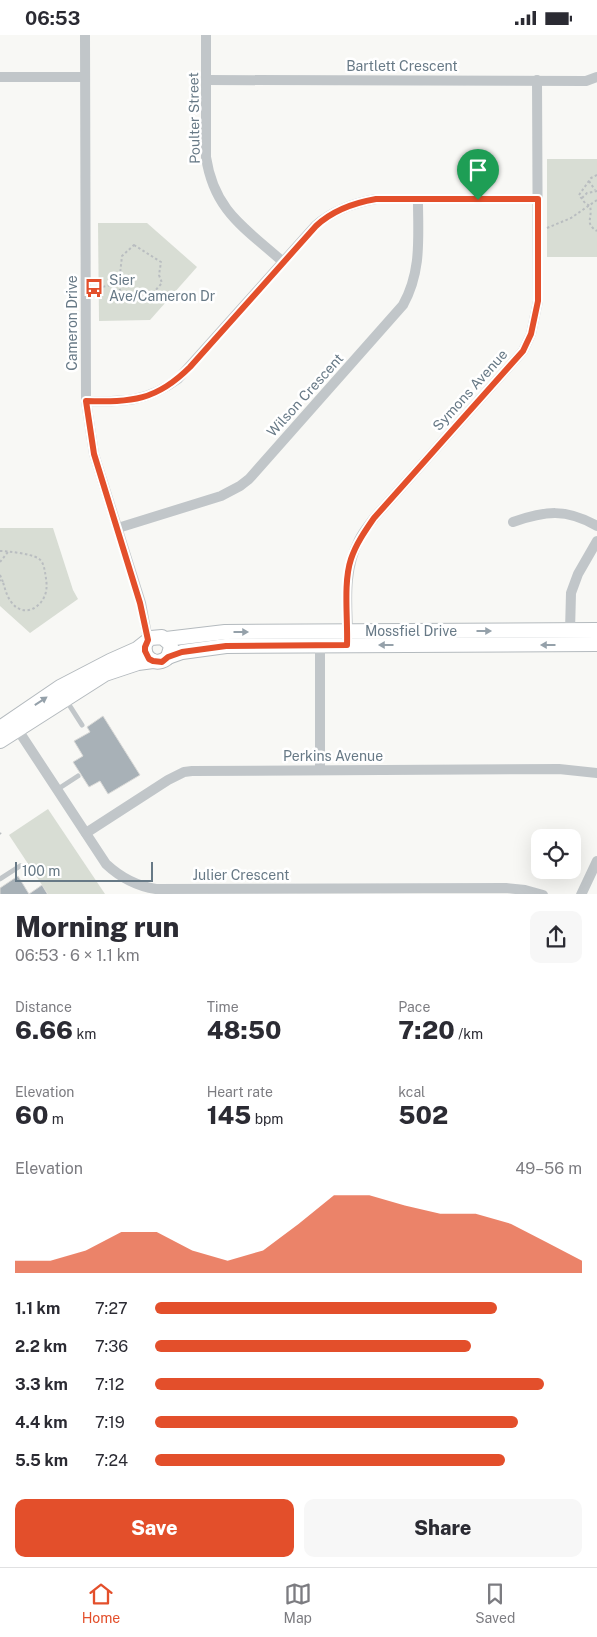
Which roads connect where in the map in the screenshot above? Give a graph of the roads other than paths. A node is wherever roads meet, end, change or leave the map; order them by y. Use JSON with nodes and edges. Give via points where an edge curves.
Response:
{"nodes":[{"id":1,"x":85,"y":35,"type":"edge"},
{"id":2,"x":206,"y":35,"type":"edge"},
{"id":3,"x":0,"y":77,"type":"edge"},
{"id":4,"x":85,"y":77,"type":"junction"},
{"id":5,"x":597,"y":77,"type":"edge"},
{"id":6,"x":207,"y":80,"type":"junction"},
{"id":7,"x":537,"y":80,"type":"junction"},
{"id":8,"x":538,"y":199,"type":"junction"},
{"id":9,"x":418,"y":200,"type":"junction"},
{"id":10,"x":282,"y":261,"type":"junction"},
{"id":11,"x":86,"y":401,"type":"junction"},
{"id":12,"x":513,"y":522,"type":"dead end"},
{"id":13,"x":597,"y":525,"type":"edge"},
{"id":14,"x":118,"y":528,"type":"junction"},
{"id":15,"x":597,"y":541,"type":"edge"},
{"id":16,"x":140,"y":603,"type":"junction"},
{"id":17,"x":597,"y":631,"type":"edge"},
{"id":18,"x":164,"y":638,"type":"junction"},
{"id":19,"x":347,"y":638,"type":"junction"},
{"id":20,"x":571,"y":638,"type":"junction"},
{"id":21,"x":320,"y":639,"type":"junction"},
{"id":22,"x":147,"y":641,"type":"junction"},
{"id":23,"x":597,"y":644,"type":"edge"},
{"id":24,"x":168,"y":657,"type":"junction"},
{"id":25,"x":153,"y":661,"type":"junction"},
{"id":26,"x":66,"y":699,"type":"junction"},
{"id":27,"x":82,"y":725,"type":"dead end"},
{"id":28,"x":10,"y":726,"type":"edge"},
{"id":29,"x":0,"y":741,"type":"edge"},
{"id":30,"x":320,"y":770,"type":"junction"},
{"id":31,"x":597,"y":773,"type":"edge"},
{"id":32,"x":78,"y":776,"type":"dead end"},
{"id":33,"x":58,"y":789,"type":"junction"},
{"id":34,"x":86,"y":833,"type":"junction"},
{"id":35,"x":597,"y":861,"type":"edge"},
{"id":36,"x":20,"y":866,"type":"dead end"},
{"id":37,"x":0,"y":879,"type":"edge"},
{"id":38,"x":200,"y":892,"type":"edge"},
{"id":39,"x":319,"y":892,"type":"edge"},
{"id":40,"x":538,"y":894,"type":"edge"},
{"id":41,"x":581,"y":894,"type":"edge"}],
"edges":[{"from":1,"to":4,"type":"street","name":"Cameron Drive"},
{"from":2,"to":6,"type":"street","name":"Poulter Street"},
{"from":3,"to":4,"type":"street"},
{"from":4,"to":11,"type":"street","name":"Cameron Drive"},
{"from":5,"to":7,"type":"street","name":"Bartlett Crescent","via":[[586,81]]},
{"from":6,"to":7,"type":"street","name":"Bartlett Crescent"},
{"from":6,"to":10,"type":"street","name":"Poulter Street","via":[[208,173],[221,204]]},
{"from":7,"to":8,"type":"street","name":"Symons Avenue"},
{"from":8,"to":9,"type":"street"},
{"from":8,"to":19,"type":"street","name":"Symons Avenue","via":[[538,301],[531,334],[523,351],[374,518],[359,539],[348,576]]},
{"from":9,"to":10,"type":"street","via":[[376,199],[338,210],[316,226]]},
{"from":9,"to":14,"type":"street","name":"Wilson Crescent","via":[[418,262],[413,285],[403,305],[249,479],[221,496]]},
{"from":10,"to":11,"type":"street","via":[[178,379],[139,399]]},
{"from":11,"to":14,"type":"street","name":"Cameron Drive","via":[[94,454]]},
{"from":12,"to":13,"type":"street","via":[[542,513],[564,513]]},
{"from":14,"to":16,"type":"street","name":"Cameron Drive"},
{"from":15,"to":20,"type":"street","via":[[578,574],[572,593]]},
{"from":16,"to":18,"type":"street","name":"Cameron Drive","via":[[155,632]]},
{"from":16,"to":22,"type":"street","name":"Cameron Drive"},
{"from":17,"to":20,"type":"street","name":"Mossfiel Drive"},
{"from":18,"to":21,"type":"street","name":"Mossfiel Drive","one_way":true,"via":[[225,632]]},
{"from":18,"to":22,"type":"street","via":[[154,636]]},
{"from":18,"to":24,"type":"street","via":[[171,647]]},
{"from":19,"to":20,"type":"street","name":"Mossfiel Drive"},
{"from":19,"to":21,"type":"street","name":"Mossfiel Drive"},
{"from":20,"to":23,"type":"street","name":"Mossfiel Drive"},
{"from":21,"to":24,"type":"street","name":"Mossfiel Drive","via":[[192,650]]},
{"from":21,"to":30,"type":"street"},
{"from":22,"to":25,"type":"street","via":[[146,655]]},
{"from":28,"to":22,"type":"street","one_way":true,"via":[[60,687]]},
{"from":24,"to":25,"type":"street","via":[[162,662]]},
{"from":25,"to":26,"type":"street","via":[[105,674]]},
{"from":26,"to":27,"type":"lane"},
{"from":26,"to":28,"type":"street"},
{"from":28,"to":29,"type":"street"},
{"from":28,"to":33,"type":"street","name":"Julier Crescent"},
{"from":30,"to":31,"type":"street","name":"Perkins Avenue","via":[[559,769]]},
{"from":30,"to":34,"type":"street","name":"Perkins Avenue","via":[[204,770],[184,773]]},
{"from":32,"to":33,"type":"lane"},
{"from":33,"to":34,"type":"street","name":"Julier Crescent"},
{"from":34,"to":38,"type":"street","name":"Julier Crescent","via":[[106,864],[135,884]]},
{"from":35,"to":41,"type":"street"},
{"from":36,"to":37,"type":"lane"},
{"from":38,"to":39,"type":"street","name":"Julier Crescent"},
{"from":39,"to":40,"type":"street","name":"Julier Crescent","via":[[506,888]]}]}
